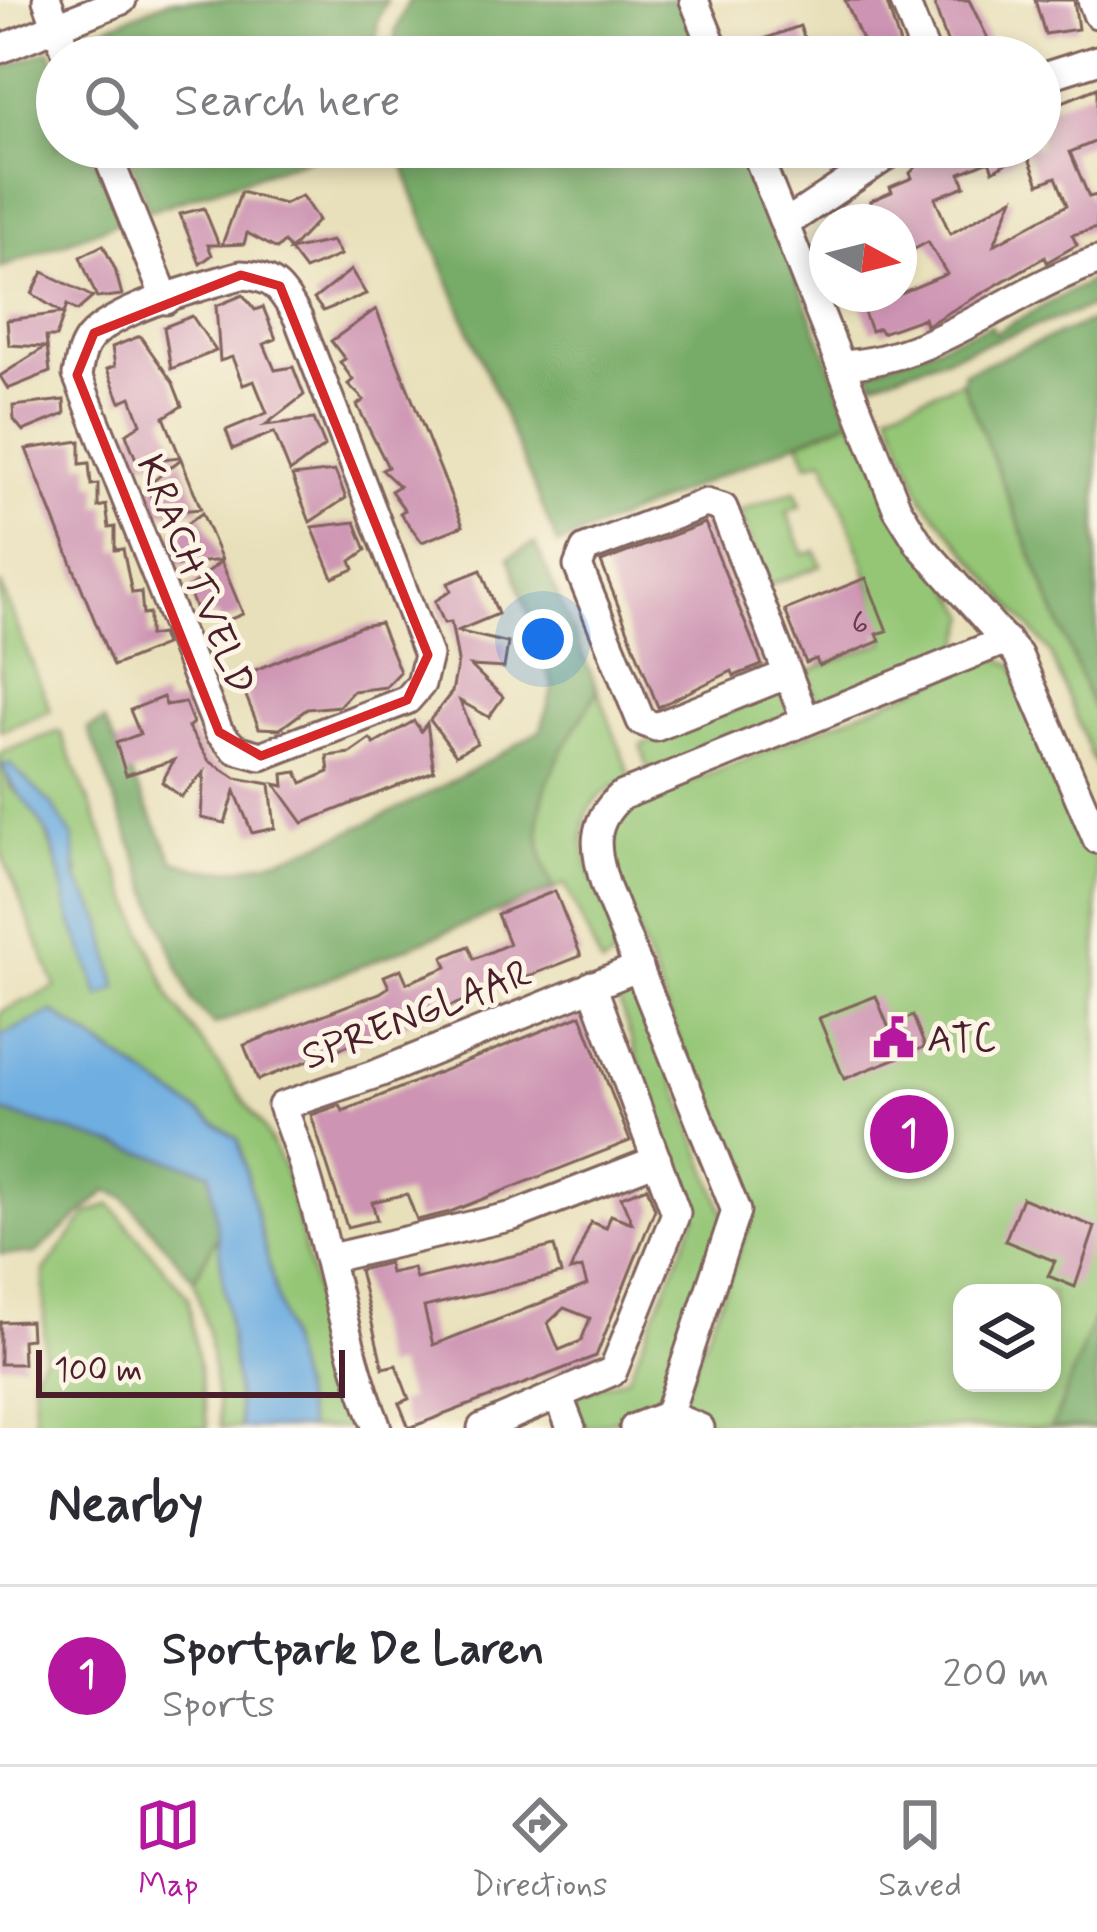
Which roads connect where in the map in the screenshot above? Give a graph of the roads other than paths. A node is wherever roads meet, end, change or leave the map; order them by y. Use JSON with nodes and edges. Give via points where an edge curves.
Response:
{"nodes":[{"id":1,"x":122,"y":0,"type":"edge"},
{"id":2,"x":694,"y":0,"type":"edge"},
{"id":3,"x":904,"y":0,"type":"edge"},
{"id":4,"x":1092,"y":0,"type":"edge"},
{"id":5,"x":52,"y":13,"type":"edge"},
{"id":6,"x":1097,"y":14,"type":"edge"},
{"id":7,"x":709,"y":36,"type":"edge"},
{"id":8,"x":919,"y":36,"type":"edge"},
{"id":9,"x":0,"y":49,"type":"edge"},
{"id":10,"x":1097,"y":60,"type":"edge"},
{"id":11,"x":1061,"y":72,"type":"edge"},
{"id":12,"x":113,"y":168,"type":"edge"},
{"id":13,"x":762,"y":168,"type":"edge"},
{"id":14,"x":869,"y":168,"type":"edge"},
{"id":15,"x":785,"y":224,"type":"junction"},
{"id":16,"x":1097,"y":261,"type":"edge"},
{"id":17,"x":166,"y":300,"type":"junction"},
{"id":18,"x":841,"y":365,"type":"junction"},
{"id":19,"x":1006,"y":640,"type":"junction"},
{"id":20,"x":788,"y":674,"type":"junction"},
{"id":21,"x":805,"y":719,"type":"junction"},
{"id":22,"x":1097,"y":839,"type":"edge"},
{"id":23,"x":638,"y":967,"type":"junction"},
{"id":24,"x":592,"y":985,"type":"junction"},
{"id":25,"x":657,"y":1160,"type":"junction"},
{"id":26,"x":331,"y":1258,"type":"junction"},
{"id":27,"x":559,"y":1397,"type":"junction"},
{"id":28,"x":668,"y":1415,"type":"junction"},
{"id":29,"x":377,"y":1428,"type":"edge"},
{"id":30,"x":482,"y":1428,"type":"edge"},
{"id":31,"x":572,"y":1428,"type":"edge"},
{"id":32,"x":634,"y":1428,"type":"edge"},
{"id":33,"x":700,"y":1428,"type":"edge"}],
"edges":[{"from":1,"to":5,"type":"street"},
{"from":2,"to":7,"type":"street"},
{"from":3,"to":8,"type":"street"},
{"from":4,"to":6,"type":"street"},
{"from":5,"to":9,"type":"street"},
{"from":10,"to":11,"type":"street"},
{"from":12,"to":17,"type":"street"},
{"from":13,"to":15,"type":"street"},
{"from":14,"to":15,"type":"street"},
{"from":15,"to":18,"type":"street"},
{"from":16,"to":18,"type":"street","via":[[939,342]]},
{"from":17,"to":17,"type":"street","name":"KRACHTVELD","via":[[242,275],[280,286],[428,655],[407,700],[261,756],[235,749],[219,732],[77,375],[94,333]]},
{"from":18,"to":19,"type":"street","via":[[906,524]]},
{"from":19,"to":21,"type":"street"},
{"from":19,"to":22,"type":"street","via":[[1033,684]]},
{"from":20,"to":20,"type":"street","via":[[656,727],[640,721],[578,566],[585,549],[706,503],[723,508]]},
{"from":20,"to":21,"type":"street"},
{"from":21,"to":23,"type":"street","via":[[621,796],[604,811],[595,852]]},
{"from":23,"to":24,"type":"street","name":"SPRENGLAAR"},
{"from":23,"to":28,"type":"street","via":[[736,1211]]},
{"from":24,"to":25,"type":"street","name":"SPRENGLAAR"},
{"from":24,"to":26,"type":"street","name":"SPRENGLAAR","via":[[282,1106]]},
{"from":25,"to":26,"type":"street","via":[[513,1216]]},
{"from":25,"to":27,"type":"street","name":"SPRENGLAAR","via":[[676,1213],[614,1371]]},
{"from":26,"to":29,"type":"street","name":"SPRENGLAAR"},
{"from":27,"to":30,"type":"street","name":"SPRENGLAAR"},
{"from":27,"to":31,"type":"street"},
{"from":28,"to":32,"type":"street"},
{"from":28,"to":33,"type":"street"}]}
